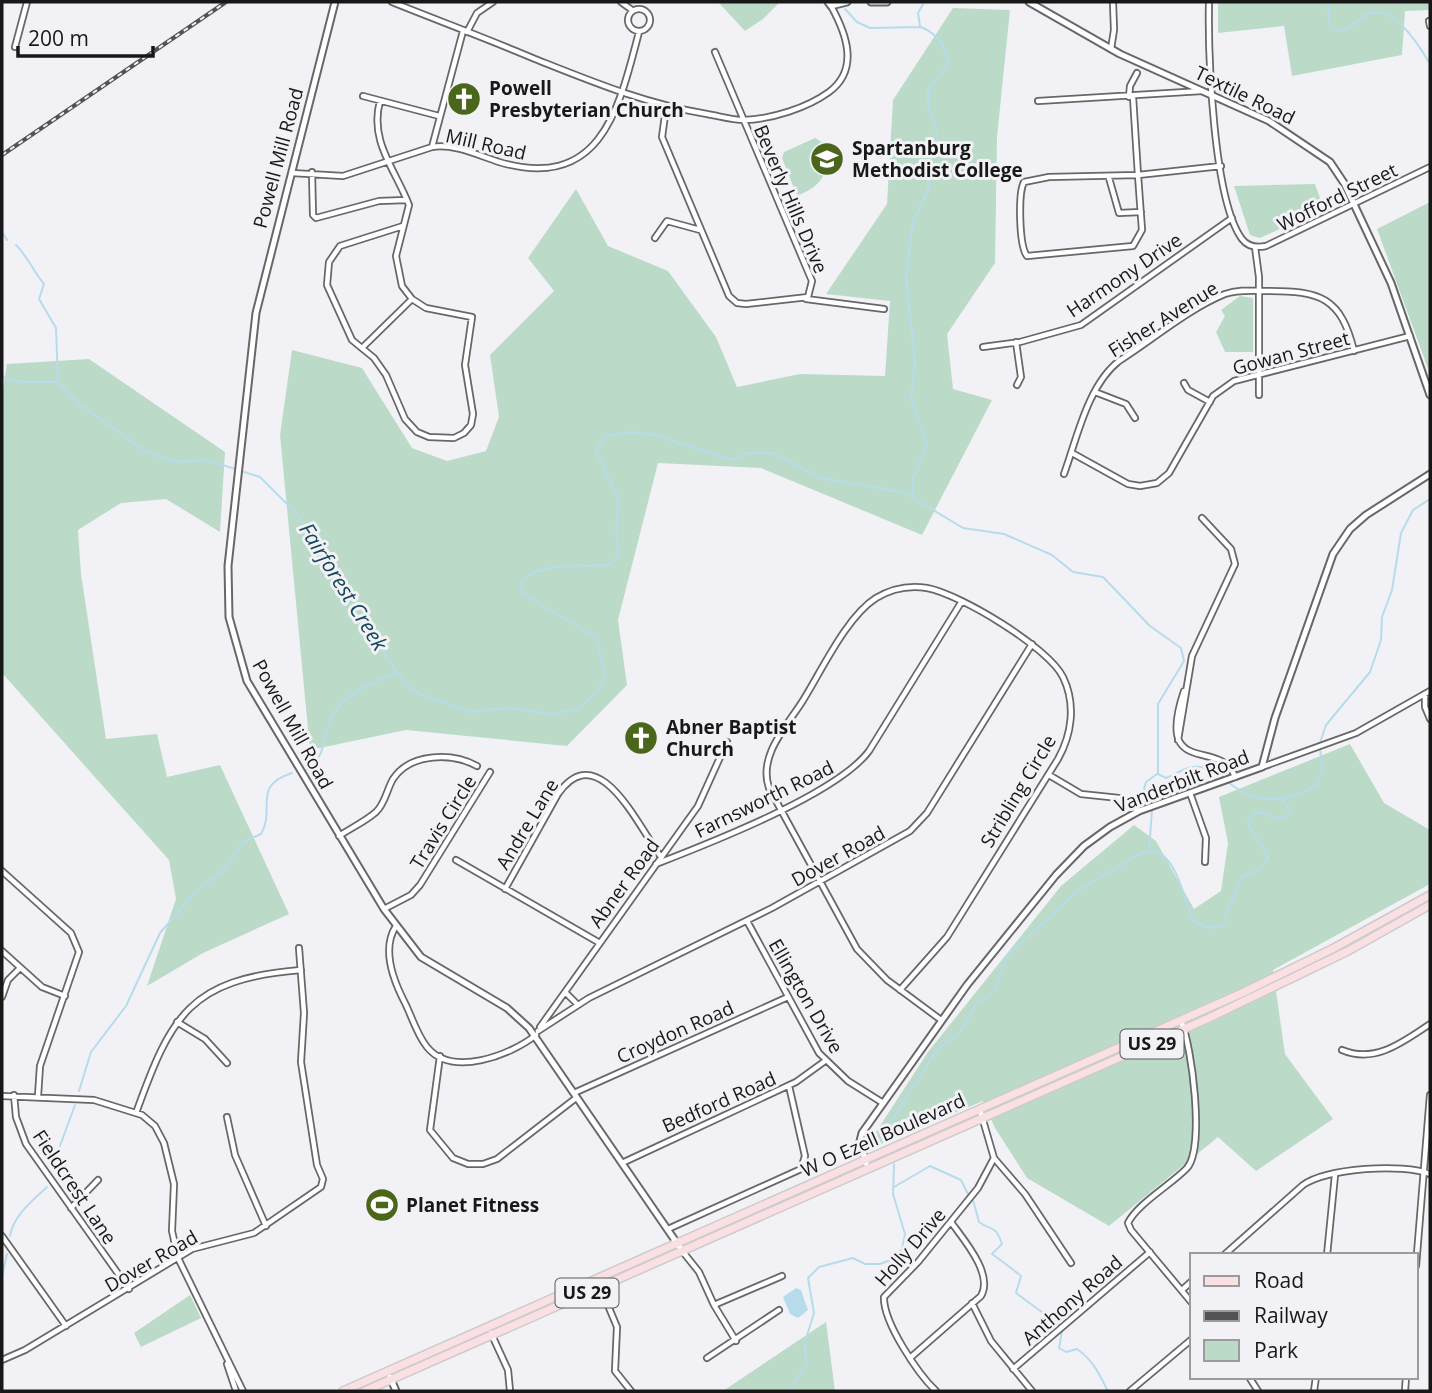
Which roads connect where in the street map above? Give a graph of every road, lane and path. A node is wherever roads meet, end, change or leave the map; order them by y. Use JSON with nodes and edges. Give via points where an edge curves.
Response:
{"nodes":[{"id":1,"x":27,"y":2,"type":"edge"},
{"id":2,"x":335,"y":2,"type":"edge"},
{"id":3,"x":392,"y":2,"type":"edge"},
{"id":4,"x":493,"y":2,"type":"edge"},
{"id":5,"x":621,"y":2,"type":"edge"},
{"id":6,"x":847,"y":2,"type":"edge"},
{"id":7,"x":871,"y":2,"type":"edge"},
{"id":8,"x":887,"y":2,"type":"edge"},
{"id":9,"x":1029,"y":2,"type":"edge"},
{"id":10,"x":1113,"y":2,"type":"edge"},
{"id":11,"x":1209,"y":2,"type":"edge"},
{"id":12,"x":830,"y":4,"type":"edge"},
{"id":13,"x":632,"y":10,"type":"junction"},
{"id":14,"x":465,"y":31,"type":"junction"},
{"id":15,"x":639,"y":32,"type":"junction"},
{"id":16,"x":15,"y":47,"type":"dead end"},
{"id":17,"x":1110,"y":49,"type":"junction"},
{"id":18,"x":715,"y":52,"type":"dead end"},
{"id":19,"x":1137,"y":73,"type":"dead end"},
{"id":20,"x":1203,"y":91,"type":"junction"},
{"id":21,"x":621,"y":94,"type":"junction"},
{"id":22,"x":363,"y":96,"type":"dead end"},
{"id":23,"x":1214,"y":96,"type":"junction"},
{"id":24,"x":1131,"y":97,"type":"junction"},
{"id":25,"x":380,"y":101,"type":"junction"},
{"id":26,"x":1038,"y":101,"type":"dead end"},
{"id":27,"x":666,"y":107,"type":"junction"},
{"id":28,"x":439,"y":116,"type":"junction"},
{"id":29,"x":743,"y":120,"type":"junction"},
{"id":30,"x":432,"y":147,"type":"junction"},
{"id":31,"x":386,"y":162,"type":"junction"},
{"id":32,"x":1221,"y":166,"type":"junction"},
{"id":33,"x":1430,"y":167,"type":"edge"},
{"id":34,"x":312,"y":172,"type":"junction"},
{"id":35,"x":292,"y":173,"type":"junction"},
{"id":36,"x":1138,"y":175,"type":"junction"},
{"id":37,"x":1109,"y":178,"type":"junction"},
{"id":38,"x":407,"y":200,"type":"junction"},
{"id":39,"x":1355,"y":206,"type":"junction"},
{"id":40,"x":1141,"y":212,"type":"junction"},
{"id":41,"x":1232,"y":218,"type":"junction"},
{"id":42,"x":403,"y":226,"type":"junction"},
{"id":43,"x":701,"y":230,"type":"junction"},
{"id":44,"x":655,"y":238,"type":"dead end"},
{"id":45,"x":1255,"y":247,"type":"junction"},
{"id":46,"x":1259,"y":291,"type":"junction"},
{"id":47,"x":412,"y":299,"type":"junction"},
{"id":48,"x":806,"y":299,"type":"junction"},
{"id":49,"x":884,"y":309,"type":"dead end"},
{"id":50,"x":1410,"y":336,"type":"junction"},
{"id":51,"x":1016,"y":342,"type":"junction"},
{"id":52,"x":983,"y":347,"type":"dead end"},
{"id":53,"x":362,"y":348,"type":"junction"},
{"id":54,"x":1354,"y":351,"type":"junction"},
{"id":55,"x":1260,"y":374,"type":"junction"},
{"id":56,"x":1184,"y":383,"type":"dead end"},
{"id":57,"x":1017,"y":385,"type":"dead end"},
{"id":58,"x":1096,"y":392,"type":"junction"},
{"id":59,"x":1430,"y":395,"type":"edge"},
{"id":60,"x":1259,"y":396,"type":"dead end"},
{"id":61,"x":1210,"y":402,"type":"junction"},
{"id":62,"x":1135,"y":418,"type":"dead end"},
{"id":63,"x":1072,"y":453,"type":"junction"},
{"id":64,"x":1064,"y":474,"type":"dead end"},
{"id":65,"x":1430,"y":474,"type":"edge"},
{"id":66,"x":1202,"y":518,"type":"dead end"},
{"id":67,"x":962,"y":601,"type":"junction"},
{"id":68,"x":1032,"y":644,"type":"junction"},
{"id":69,"x":1428,"y":693,"type":"edge"},
{"id":70,"x":1430,"y":719,"type":"edge"},
{"id":71,"x":727,"y":742,"type":"dead end"},
{"id":72,"x":477,"y":766,"type":"dead end"},
{"id":73,"x":1262,"y":767,"type":"junction"},
{"id":74,"x":490,"y":772,"type":"dead end"},
{"id":75,"x":1049,"y":775,"type":"junction"},
{"id":76,"x":1234,"y":777,"type":"junction"},
{"id":77,"x":1190,"y":793,"type":"junction"},
{"id":78,"x":780,"y":809,"type":"junction"},
{"id":79,"x":1139,"y":811,"type":"junction"},
{"id":80,"x":338,"y":836,"type":"junction"},
{"id":81,"x":660,"y":857,"type":"junction"},
{"id":82,"x":456,"y":860,"type":"dead end"},
{"id":83,"x":1205,"y":862,"type":"dead end"},
{"id":84,"x":656,"y":864,"type":"junction"},
{"id":85,"x":2,"y":872,"type":"edge"},
{"id":86,"x":819,"y":882,"type":"junction"},
{"id":87,"x":505,"y":889,"type":"junction"},
{"id":88,"x":1430,"y":895,"type":"edge"},
{"id":89,"x":1416,"y":903,"type":"junction"},
{"id":90,"x":1430,"y":905,"type":"edge"},
{"id":91,"x":384,"y":909,"type":"junction"},
{"id":92,"x":1421,"y":910,"type":"junction"},
{"id":93,"x":747,"y":921,"type":"junction"},
{"id":94,"x":396,"y":926,"type":"junction"},
{"id":95,"x":598,"y":942,"type":"junction"},
{"id":96,"x":299,"y":948,"type":"dead end"},
{"id":97,"x":2,"y":951,"type":"edge"},
{"id":98,"x":20,"y":968,"type":"junction"},
{"id":99,"x":301,"y":971,"type":"junction"},
{"id":100,"x":900,"y":990,"type":"junction"},
{"id":101,"x":565,"y":992,"type":"junction"},
{"id":102,"x":1256,"y":992,"type":"junction"},
{"id":103,"x":65,"y":996,"type":"junction"},
{"id":104,"x":2,"y":997,"type":"edge"},
{"id":105,"x":788,"y":997,"type":"junction"},
{"id":106,"x":578,"y":1004,"type":"junction"},
{"id":107,"x":941,"y":1020,"type":"junction"},
{"id":108,"x":177,"y":1022,"type":"junction"},
{"id":109,"x":1430,"y":1024,"type":"edge"},
{"id":110,"x":1183,"y":1025,"type":"junction"},
{"id":111,"x":536,"y":1034,"type":"junction"},
{"id":112,"x":1342,"y":1050,"type":"dead end"},
{"id":113,"x":440,"y":1056,"type":"junction"},
{"id":114,"x":825,"y":1060,"type":"junction"},
{"id":115,"x":227,"y":1063,"type":"dead end"},
{"id":116,"x":789,"y":1086,"type":"junction"},
{"id":117,"x":14,"y":1095,"type":"junction"},
{"id":118,"x":1430,"y":1095,"type":"edge"},
{"id":119,"x":2,"y":1096,"type":"edge"},
{"id":120,"x":38,"y":1096,"type":"junction"},
{"id":121,"x":574,"y":1096,"type":"junction"},
{"id":122,"x":883,"y":1103,"type":"junction"},
{"id":123,"x":980,"y":1110,"type":"junction"},
{"id":124,"x":136,"y":1113,"type":"junction"},
{"id":125,"x":227,"y":1117,"type":"dead end"},
{"id":126,"x":984,"y":1118,"type":"junction"},
{"id":127,"x":994,"y":1158,"type":"junction"},
{"id":128,"x":864,"y":1159,"type":"junction"},
{"id":129,"x":621,"y":1164,"type":"junction"},
{"id":130,"x":868,"y":1169,"type":"junction"},
{"id":131,"x":1423,"y":1171,"type":"junction"},
{"id":132,"x":1430,"y":1174,"type":"edge"},
{"id":133,"x":1335,"y":1175,"type":"junction"},
{"id":134,"x":98,"y":1180,"type":"dead end"},
{"id":135,"x":71,"y":1208,"type":"junction"},
{"id":136,"x":951,"y":1222,"type":"junction"},
{"id":137,"x":266,"y":1226,"type":"junction"},
{"id":138,"x":668,"y":1229,"type":"junction"},
{"id":139,"x":2,"y":1237,"type":"edge"},
{"id":140,"x":679,"y":1244,"type":"junction"},
{"id":141,"x":683,"y":1252,"type":"junction"},
{"id":142,"x":1150,"y":1252,"type":"junction"},
{"id":143,"x":1226,"y":1253,"type":"edge"},
{"id":144,"x":1327,"y":1253,"type":"edge"},
{"id":145,"x":1417,"y":1253,"type":"edge"},
{"id":146,"x":178,"y":1258,"type":"junction"},
{"id":147,"x":1071,"y":1263,"type":"dead end"},
{"id":148,"x":782,"y":1276,"type":"dead end"},
{"id":149,"x":597,"y":1279,"type":"junction"},
{"id":150,"x":1190,"y":1284,"type":"edge"},
{"id":151,"x":602,"y":1287,"type":"junction"},
{"id":152,"x":129,"y":1289,"type":"junction"},
{"id":153,"x":1182,"y":1290,"type":"junction"},
{"id":154,"x":1190,"y":1300,"type":"edge"},
{"id":155,"x":972,"y":1303,"type":"junction"},
{"id":156,"x":714,"y":1306,"type":"junction"},
{"id":157,"x":779,"y":1310,"type":"dead end"},
{"id":158,"x":66,"y":1326,"type":"junction"},
{"id":159,"x":488,"y":1327,"type":"junction"},
{"id":160,"x":492,"y":1335,"type":"junction"},
{"id":161,"x":736,"y":1341,"type":"junction"},
{"id":162,"x":1190,"y":1341,"type":"edge"},
{"id":163,"x":707,"y":1358,"type":"dead end"},
{"id":164,"x":910,"y":1359,"type":"junction"},
{"id":165,"x":2,"y":1360,"type":"edge"},
{"id":166,"x":227,"y":1363,"type":"junction"},
{"id":167,"x":1013,"y":1369,"type":"junction"},
{"id":168,"x":388,"y":1371,"type":"junction"},
{"id":169,"x":391,"y":1380,"type":"junction"},
{"id":170,"x":236,"y":1391,"type":"edge"},
{"id":171,"x":243,"y":1391,"type":"edge"},
{"id":172,"x":343,"y":1391,"type":"edge"},
{"id":173,"x":365,"y":1391,"type":"edge"},
{"id":174,"x":396,"y":1391,"type":"edge"},
{"id":175,"x":510,"y":1391,"type":"edge"},
{"id":176,"x":631,"y":1391,"type":"edge"},
{"id":177,"x":936,"y":1391,"type":"edge"},
{"id":178,"x":1032,"y":1391,"type":"edge"},
{"id":179,"x":1130,"y":1391,"type":"edge"}],
"edges":[{"from":1,"to":16,"type":"street"},
{"from":2,"to":35,"type":"street","name":"Powell Mill Road"},
{"from":3,"to":14,"type":"street"},
{"from":4,"to":14,"type":"street","via":[[477,13]]},
{"from":5,"to":13,"type":"street"},
{"from":6,"to":12,"type":"street"},
{"from":7,"to":8,"type":"street"},
{"from":9,"to":17,"type":"street","name":"Textile Road"},
{"from":10,"to":17,"type":"street"},
{"from":11,"to":23,"type":"street"},
{"from":12,"to":29,"type":"street","via":[[848,46],[844,74],[835,88],[795,109]]},
{"from":13,"to":15,"type":"street","via":[[628,23]]},
{"from":13,"to":15,"type":"street","via":[[641,8],[650,15],[648,28]]},
{"from":14,"to":21,"type":"street"},
{"from":14,"to":28,"type":"street"},
{"from":15,"to":21,"type":"street","name":"Mill Road"},
{"from":17,"to":20,"type":"street","name":"Textile Road"},
{"from":18,"to":29,"type":"street","name":"Beverly Hills Drive"},
{"from":19,"to":24,"type":"street","via":[[1130,86]]},
{"from":20,"to":23,"type":"street","name":"Textile Road"},
{"from":20,"to":24,"type":"street"},
{"from":21,"to":27,"type":"street"},
{"from":21,"to":30,"type":"street","name":"Mill Road","via":[[594,146],[560,167],[532,169],[444,146]]},
{"from":22,"to":25,"type":"street"},
{"from":23,"to":32,"type":"street"},
{"from":23,"to":39,"type":"street","name":"Textile Road","via":[[1269,121],[1320,154],[1334,167]]},
{"from":24,"to":26,"type":"street"},
{"from":24,"to":36,"type":"street"},
{"from":25,"to":28,"type":"street"},
{"from":25,"to":31,"type":"street","via":[[376,127]]},
{"from":27,"to":29,"type":"street"},
{"from":27,"to":43,"type":"street","name":"Beverly Hills Drive","via":[[662,137]]},
{"from":28,"to":30,"type":"street"},
{"from":29,"to":48,"type":"street","name":"Beverly Hills Drive","via":[[812,281]]},
{"from":30,"to":31,"type":"street"},
{"from":31,"to":34,"type":"street","via":[[343,176]]},
{"from":31,"to":38,"type":"street"},
{"from":32,"to":36,"type":"street"},
{"from":32,"to":41,"type":"street"},
{"from":33,"to":39,"type":"street","name":"Wofford Street"},
{"from":34,"to":35,"type":"street"},
{"from":34,"to":38,"type":"street","via":[[316,218],[379,201]]},
{"from":35,"to":80,"type":"street","name":"Powell Mill Road","via":[[253,333],[227,583],[234,645],[255,696]]},
{"from":36,"to":37,"type":"street"},
{"from":36,"to":40,"type":"street"},
{"from":37,"to":40,"type":"street","via":[[1119,213]]},
{"from":37,"to":40,"type":"street","via":[[1049,177],[1023,183],[1024,254],[1032,257],[1131,247],[1142,232]]},
{"from":38,"to":42,"type":"street"},
{"from":39,"to":45,"type":"street","name":"Wofford Street"},
{"from":39,"to":50,"type":"street","name":"Textile Road"},
{"from":41,"to":45,"type":"street","via":[[1242,240]]},
{"from":41,"to":51,"type":"street","name":"Harmony Drive","via":[[1081,325]]},
{"from":42,"to":47,"type":"street","via":[[396,246],[396,267]]},
{"from":42,"to":53,"type":"street","via":[[346,243],[329,262],[329,292],[350,336]]},
{"from":43,"to":44,"type":"street","via":[[667,221]]},
{"from":43,"to":48,"type":"street","name":"Beverly Hills Drive","via":[[729,296],[737,303]]},
{"from":45,"to":46,"type":"street"},
{"from":46,"to":54,"type":"street","name":"Fisher Avenue","via":[[1300,291],[1322,297],[1345,319]]},
{"from":46,"to":55,"type":"street"},
{"from":46,"to":58,"type":"street","name":"Fisher Avenue","via":[[1237,291],[1215,299],[1112,366]]},
{"from":47,"to":53,"type":"street"},
{"from":47,"to":53,"type":"street","via":[[426,308],[472,317],[464,365],[472,420],[468,430],[454,438],[435,439],[413,428],[382,368]]},
{"from":48,"to":49,"type":"street"},
{"from":50,"to":54,"type":"street","name":"Gowan Street"},
{"from":50,"to":59,"type":"street","name":"Textile Road"},
{"from":51,"to":52,"type":"street","name":"Harmony Drive"},
{"from":51,"to":57,"type":"street","via":[[1021,377]]},
{"from":54,"to":55,"type":"street","name":"Gowan Street"},
{"from":55,"to":60,"type":"street"},
{"from":55,"to":61,"type":"street","name":"Gowan Street","via":[[1222,387]]},
{"from":56,"to":61,"type":"street"},
{"from":58,"to":62,"type":"street","via":[[1129,405]]},
{"from":58,"to":63,"type":"street","name":"Fisher Avenue"},
{"from":61,"to":63,"type":"street","name":"Gowan Street","via":[[1169,473],[1157,483],[1128,484]]},
{"from":63,"to":64,"type":"street","name":"Fisher Avenue"},
{"from":65,"to":73,"type":"street","name":"Vanderbilt Road","via":[[1366,515],[1333,554]]},
{"from":66,"to":76,"type":"street","via":[[1231,549],[1235,561],[1195,649],[1178,740],[1188,751],[1228,766]]},
{"from":67,"to":68,"type":"street","name":"Stribling Circle"},
{"from":67,"to":78,"type":"street","name":"Farnsworth Road","via":[[863,759]]},
{"from":67,"to":78,"type":"street","name":"Stribling Circle","via":[[936,590],[905,587],[876,598],[856,616],[769,754],[767,782]]},
{"from":68,"to":75,"type":"street","name":"Stribling Circle","via":[[1057,667],[1071,707],[1068,738]]},
{"from":68,"to":86,"type":"street","name":"Dover Road","via":[[924,818],[896,841]]},
{"from":69,"to":70,"type":"street","via":[[1425,707]]},
{"from":69,"to":73,"type":"street","via":[[1366,728]]},
{"from":71,"to":81,"type":"street","name":"Abner Road","via":[[698,806]]},
{"from":72,"to":80,"type":"street","name":"Travis Circle","via":[[445,756],[405,767],[394,776],[377,811]]},
{"from":73,"to":76,"type":"street","name":"Vanderbilt Road"},
{"from":74,"to":91,"type":"street","name":"Travis Circle","via":[[420,885]]},
{"from":75,"to":79,"type":"street","via":[[1081,794],[1119,799]]},
{"from":75,"to":100,"type":"street","name":"Stribling Circle","via":[[947,937]]},
{"from":76,"to":77,"type":"street","name":"Vanderbilt Road"},
{"from":77,"to":79,"type":"street","name":"Vanderbilt Road"},
{"from":77,"to":83,"type":"street","via":[[1207,842]]},
{"from":78,"to":84,"type":"street","name":"Farnsworth Road"},
{"from":78,"to":86,"type":"street","name":"Stribling Circle"},
{"from":79,"to":107,"type":"street","name":"Vanderbilt Road","via":[[1073,857]]},
{"from":80,"to":91,"type":"street","name":"Powell Mill Road"},
{"from":81,"to":84,"type":"street","name":"Abner Road"},
{"from":81,"to":87,"type":"street","name":"Andre Lane","via":[[610,785],[595,775],[578,774],[558,794]]},
{"from":82,"to":87,"type":"street"},
{"from":84,"to":95,"type":"street","name":"Abner Road"},
{"from":85,"to":103,"type":"street","via":[[76,942],[78,964]]},
{"from":86,"to":93,"type":"street","name":"Dover Road"},
{"from":86,"to":100,"type":"street","name":"Stribling Circle","via":[[857,949]]},
{"from":87,"to":95,"type":"street"},
{"from":88,"to":89,"type":"main road","name":"W O Ezell Boulevard","number":"US 29"},
{"from":89,"to":92,"type":"main road"},
{"from":89,"to":102,"type":"main road","name":"W O Ezell Boulevard","number":"US 29"},
{"from":90,"to":92,"type":"main road","name":"W O Ezell Boulevard","number":"US 29"},
{"from":91,"to":94,"type":"street","name":"Powell Mill Road"},
{"from":92,"to":102,"type":"main road","name":"W O Ezell Boulevard","number":"US 29"},
{"from":93,"to":105,"type":"street","name":"Ellington Drive"},
{"from":93,"to":106,"type":"street","name":"Dover Road"},
{"from":94,"to":111,"type":"street","name":"Powell Mill Road","via":[[429,964],[507,1007]]},
{"from":94,"to":113,"type":"street","via":[[388,938],[400,992],[421,1038]]},
{"from":95,"to":101,"type":"street","name":"Abner Road"},
{"from":96,"to":99,"type":"street","name":"Dover Road"},
{"from":97,"to":98,"type":"street"},
{"from":98,"to":103,"type":"street","via":[[42,986]]},
{"from":98,"to":104,"type":"street","via":[[8,980]]},
{"from":99,"to":108,"type":"street","via":[[262,974],[205,995]]},
{"from":99,"to":137,"type":"street","name":"Dover Road","via":[[301,1069],[323,1184]]},
{"from":100,"to":107,"type":"street","name":"Stribling Circle"},
{"from":101,"to":106,"type":"street"},
{"from":101,"to":111,"type":"street","name":"Abner Road"},
{"from":102,"to":110,"type":"main road","name":"W O Ezell Boulevard","number":"US 29"},
{"from":103,"to":120,"type":"street","via":[[40,1066]]},
{"from":105,"to":114,"type":"street","name":"Ellington Drive"},
{"from":105,"to":121,"type":"street","name":"Croydon Road"},
{"from":106,"to":111,"type":"street","name":"Dover Road"},
{"from":107,"to":122,"type":"street","name":"Vanderbilt Road"},
{"from":108,"to":115,"type":"street","via":[[205,1039]]},
{"from":108,"to":124,"type":"street","via":[[156,1056]]},
{"from":109,"to":112,"type":"street","via":[[1383,1052],[1362,1056]]},
{"from":110,"to":123,"type":"main road","name":"W O Ezell Boulevard","number":"US 29"},
{"from":110,"to":126,"type":"main road","name":"W O Ezell Boulevard","number":"US 29"},
{"from":110,"to":142,"type":"street","via":[[1194,1097],[1194,1153],[1187,1168],[1129,1220],[1129,1228]]},
{"from":111,"to":113,"type":"street","name":"Dover Road","via":[[476,1062],[466,1064]]},
{"from":111,"to":121,"type":"street","name":"Powell Mill Road"},
{"from":113,"to":121,"type":"street","name":"Croydon Road","via":[[430,1130],[453,1158],[468,1164],[497,1159]]},
{"from":114,"to":116,"type":"street","name":"Bedford Road"},
{"from":114,"to":122,"type":"street","name":"Ellington Drive"},
{"from":116,"to":129,"type":"street","name":"Bedford Road"},
{"from":116,"to":138,"type":"street","via":[[806,1156],[801,1169]]},
{"from":117,"to":119,"type":"street"},
{"from":117,"to":120,"type":"street"},
{"from":117,"to":135,"type":"street","name":"Fieldcrest Lane","via":[[22,1137]]},
{"from":118,"to":131,"type":"street"},
{"from":120,"to":124,"type":"street","via":[[88,1099]]},
{"from":121,"to":129,"type":"street","name":"Powell Mill Road"},
{"from":122,"to":128,"type":"street","name":"Vanderbilt Road","via":[[861,1136]]},
{"from":123,"to":126,"type":"street"},
{"from":123,"to":128,"type":"main road","name":"W O Ezell Boulevard","number":"US 29"},
{"from":124,"to":146,"type":"street","via":[[155,1126],[164,1143],[175,1190],[172,1231]]},
{"from":125,"to":137,"type":"street","via":[[235,1155]]},
{"from":126,"to":127,"type":"street"},
{"from":126,"to":130,"type":"main road","name":"W O Ezell Boulevard","number":"US 29"},
{"from":127,"to":136,"type":"street","name":"Holly Drive","via":[[983,1181]]},
{"from":127,"to":147,"type":"street","via":[[1025,1194]]},
{"from":128,"to":130,"type":"street","name":"Vanderbilt Road"},
{"from":128,"to":140,"type":"main road","name":"W O Ezell Boulevard","number":"US 29"},
{"from":129,"to":138,"type":"street","name":"Powell Mill Road"},
{"from":130,"to":141,"type":"main road","name":"W O Ezell Boulevard","number":"US 29"},
{"from":131,"to":132,"type":"street"},
{"from":131,"to":133,"type":"street","via":[[1376,1169]]},
{"from":131,"to":145,"type":"street"},
{"from":133,"to":143,"type":"street","via":[[1306,1183]]},
{"from":133,"to":144,"type":"street"},
{"from":134,"to":135,"type":"street"},
{"from":135,"to":152,"type":"street","name":"Fieldcrest Lane"},
{"from":136,"to":155,"type":"street","via":[[985,1280],[983,1292]]},
{"from":136,"to":164,"type":"street","name":"Holly Drive","via":[[884,1297]]},
{"from":137,"to":146,"type":"street","name":"Dover Road","via":[[243,1237],[198,1246]]},
{"from":138,"to":140,"type":"street","name":"Powell Mill Road"},
{"from":139,"to":158,"type":"street"},
{"from":140,"to":141,"type":"street","name":"Powell Mill Road"},
{"from":140,"to":149,"type":"main road","name":"W O Ezell Boulevard","number":"US 29"},
{"from":141,"to":151,"type":"main road","name":"W O Ezell Boulevard","number":"US 29"},
{"from":141,"to":156,"type":"street"},
{"from":142,"to":153,"type":"street"},
{"from":142,"to":167,"type":"street","name":"Anthony Road"},
{"from":146,"to":152,"type":"street","name":"Dover Road"},
{"from":146,"to":166,"type":"street"},
{"from":148,"to":156,"type":"street"},
{"from":149,"to":151,"type":"street"},
{"from":149,"to":159,"type":"main road","name":"W O Ezell Boulevard","number":"US 29"},
{"from":150,"to":153,"type":"street"},
{"from":151,"to":160,"type":"main road","name":"W O Ezell Boulevard","number":"US 29"},
{"from":151,"to":176,"type":"street","via":[[618,1330],[615,1371]]},
{"from":152,"to":158,"type":"street","name":"Dover Road"},
{"from":153,"to":154,"type":"street"},
{"from":155,"to":164,"type":"street"},
{"from":155,"to":167,"type":"street","via":[[991,1341]]},
{"from":156,"to":161,"type":"street"},
{"from":157,"to":161,"type":"street"},
{"from":158,"to":165,"type":"street","name":"Dover Road"},
{"from":159,"to":160,"type":"street"},
{"from":159,"to":168,"type":"main road","name":"W O Ezell Boulevard","number":"US 29"},
{"from":160,"to":169,"type":"main road","name":"W O Ezell Boulevard","number":"US 29"},
{"from":160,"to":175,"type":"street","via":[[508,1370]]},
{"from":161,"to":163,"type":"street"},
{"from":162,"to":179,"type":"street"},
{"from":164,"to":177,"type":"street","name":"Holly Drive"},
{"from":166,"to":170,"type":"street"},
{"from":166,"to":171,"type":"street"},
{"from":167,"to":178,"type":"street"},
{"from":168,"to":169,"type":"street"},
{"from":168,"to":172,"type":"main road","name":"W O Ezell Boulevard","number":"US 29"},
{"from":169,"to":173,"type":"main road","name":"W O Ezell Boulevard","number":"US 29"},
{"from":169,"to":174,"type":"street"}]}
